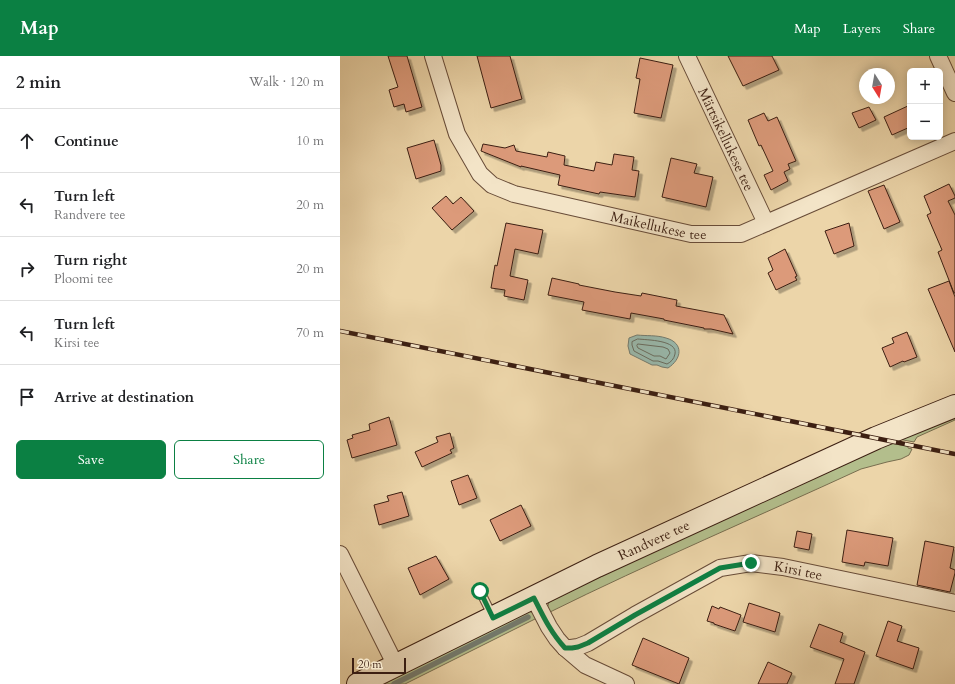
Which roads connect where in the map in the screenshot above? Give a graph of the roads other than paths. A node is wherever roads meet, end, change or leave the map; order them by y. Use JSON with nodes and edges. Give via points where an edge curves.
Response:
{"nodes":[{"id":1,"x":433,"y":56,"type":"edge"},
{"id":2,"x":687,"y":56,"type":"edge"},
{"id":3,"x":938,"y":56,"type":"edge"},
{"id":4,"x":955,"y":93,"type":"edge"},
{"id":5,"x":955,"y":141,"type":"edge"},
{"id":6,"x":766,"y":223,"type":"junction"},
{"id":7,"x":949,"y":408,"type":"edge"},
{"id":8,"x":340,"y":554,"type":"edge"},
{"id":9,"x":480,"y":591,"type":"dead end"},
{"id":10,"x":534,"y":598,"type":"junction"},
{"id":11,"x":955,"y":602,"type":"edge"},
{"id":12,"x":493,"y":618,"type":"junction"},
{"id":13,"x":565,"y":648,"type":"junction"},
{"id":14,"x":396,"y":666,"type":"junction"},
{"id":15,"x":358,"y":684,"type":"edge"},
{"id":16,"x":626,"y":684,"type":"edge"}],
"edges":[{"from":1,"to":6,"type":"street","name":"Maikellukese tee","via":[[457,134],[480,174],[492,185],[514,194],[691,234],[741,234]]},
{"from":2,"to":6,"type":"street","name":"Märtsikellukese tee"},
{"from":3,"to":4,"type":"street"},
{"from":5,"to":6,"type":"street","name":"Maikellukese tee"},
{"from":7,"to":10,"type":"street","name":"Randvere tee","via":[[876,438],[597,566]]},
{"from":8,"to":14,"type":"street"},
{"from":9,"to":12,"type":"lane"},
{"from":10,"to":12,"type":"street","name":"Randvere tee"},
{"from":10,"to":13,"type":"street","via":[[549,627]]},
{"from":11,"to":13,"type":"street","name":"Kirsi tee","via":[[783,567],[751,563],[720,568],[588,643]]},
{"from":12,"to":14,"type":"street","name":"Randvere tee"},
{"from":13,"to":16,"type":"street","via":[[585,665]]},
{"from":14,"to":15,"type":"street","name":"Randvere tee"}]}
